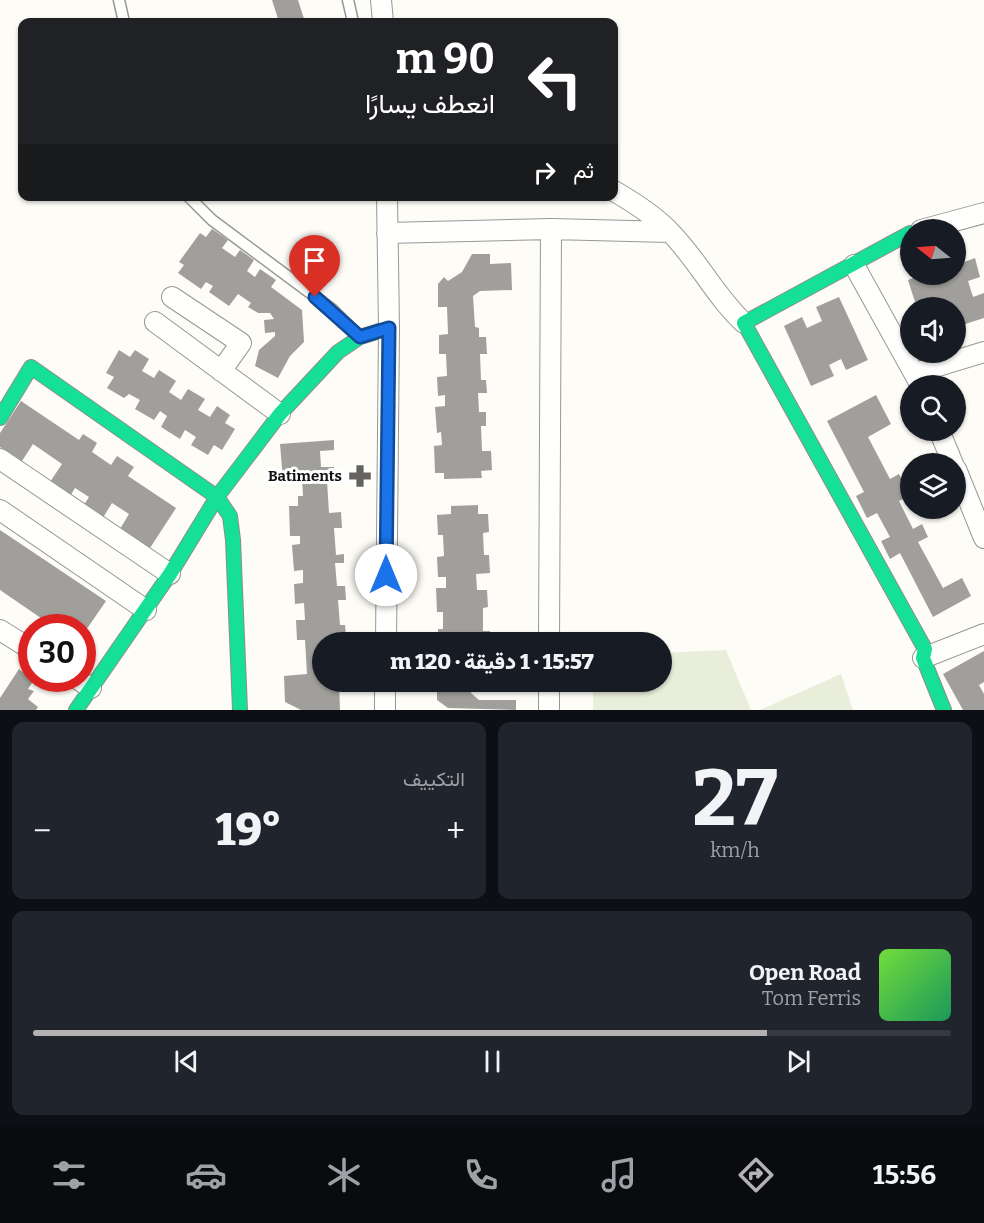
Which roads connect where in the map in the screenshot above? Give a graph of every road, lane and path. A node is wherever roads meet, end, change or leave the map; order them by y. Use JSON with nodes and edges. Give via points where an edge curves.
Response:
{"nodes":[{"id":1,"x":119,"y":0,"type":"edge"},
{"id":2,"x":348,"y":0,"type":"edge"},
{"id":3,"x":381,"y":0,"type":"edge"},
{"id":4,"x":123,"y":18,"type":"edge"},
{"id":5,"x":352,"y":18,"type":"edge"},
{"id":6,"x":382,"y":18,"type":"edge"},
{"id":7,"x":618,"y":193,"type":"edge"},
{"id":8,"x":193,"y":201,"type":"edge"},
{"id":9,"x":387,"y":201,"type":"edge"},
{"id":10,"x":984,"y":213,"type":"edge"},
{"id":11,"x":962,"y":219,"type":"edge"},
{"id":12,"x":551,"y":229,"type":"junction"},
{"id":13,"x":670,"y":232,"type":"junction"},
{"id":14,"x":387,"y":233,"type":"junction"},
{"id":15,"x":900,"y":239,"type":"edge"},
{"id":16,"x":854,"y":265,"type":"junction"},
{"id":17,"x":172,"y":297,"type":"dead end"},
{"id":18,"x":155,"y":322,"type":"dead end"},
{"id":19,"x":744,"y":323,"type":"junction"},
{"id":20,"x":389,"y":328,"type":"junction"},
{"id":21,"x":360,"y":337,"type":"junction"},
{"id":22,"x":984,"y":352,"type":"edge"},
{"id":23,"x":221,"y":371,"type":"junction"},
{"id":24,"x":916,"y":375,"type":"edge"},
{"id":25,"x":928,"y":375,"type":"edge"},
{"id":26,"x":280,"y":414,"type":"junction"},
{"id":27,"x":0,"y":418,"type":"edge"},
{"id":28,"x":0,"y":459,"type":"edge"},
{"id":29,"x":966,"y":494,"type":"edge"},
{"id":30,"x":217,"y":497,"type":"junction"},
{"id":31,"x":0,"y":510,"type":"edge"},
{"id":32,"x":984,"y":538,"type":"edge"},
{"id":33,"x":170,"y":574,"type":"junction"},
{"id":34,"x":146,"y":610,"type":"junction"},
{"id":35,"x":984,"y":621,"type":"edge"},
{"id":36,"x":0,"y":630,"type":"edge"},
{"id":37,"x":386,"y":632,"type":"edge"},
{"id":38,"x":549,"y":632,"type":"edge"},
{"id":39,"x":984,"y":634,"type":"edge"},
{"id":40,"x":18,"y":641,"type":"edge"},
{"id":41,"x":924,"y":653,"type":"junction"},
{"id":42,"x":96,"y":668,"type":"edge"},
{"id":43,"x":81,"y":692,"type":"edge"},
{"id":44,"x":385,"y":692,"type":"edge"},
{"id":45,"x":549,"y":692,"type":"edge"},
{"id":46,"x":76,"y":710,"type":"edge"},
{"id":47,"x":240,"y":710,"type":"edge"},
{"id":48,"x":385,"y":710,"type":"edge"},
{"id":49,"x":549,"y":710,"type":"edge"},
{"id":50,"x":944,"y":710,"type":"edge"}],
"edges":[{"from":1,"to":4,"type":"lane"},
{"from":2,"to":5,"type":"lane"},
{"from":3,"to":6,"type":"street"},
{"from":7,"to":13,"type":"street"},
{"from":8,"to":21,"type":"lane","via":[[212,220],[333,310]]},
{"from":9,"to":14,"type":"street"},
{"from":10,"to":11,"type":"street"},
{"from":12,"to":13,"type":"street"},
{"from":12,"to":14,"type":"street"},
{"from":12,"to":38,"type":"street"},
{"from":13,"to":19,"type":"street","via":[[725,305]]},
{"from":14,"to":20,"type":"street"},
{"from":15,"to":16,"type":"street"},
{"from":16,"to":19,"type":"street"},
{"from":16,"to":24,"type":"street"},
{"from":17,"to":23,"type":"street","via":[[241,343]]},
{"from":18,"to":23,"type":"street"},
{"from":19,"to":41,"type":"street"},
{"from":20,"to":21,"type":"street"},
{"from":20,"to":37,"type":"street"},
{"from":21,"to":26,"type":"street","via":[[329,359]]},
{"from":22,"to":25,"type":"street"},
{"from":23,"to":26,"type":"street"},
{"from":26,"to":30,"type":"street"},
{"from":27,"to":30,"type":"street","via":[[31,367]]},
{"from":28,"to":33,"type":"street"},
{"from":29,"to":32,"type":"street"},
{"from":30,"to":33,"type":"street"},
{"from":30,"to":47,"type":"street","via":[[230,516],[233,540]]},
{"from":31,"to":34,"type":"street"},
{"from":33,"to":34,"type":"street"},
{"from":34,"to":42,"type":"street"},
{"from":35,"to":41,"type":"street"},
{"from":36,"to":40,"type":"street"},
{"from":39,"to":41,"type":"street"},
{"from":41,"to":50,"type":"street"},
{"from":43,"to":46,"type":"street"},
{"from":44,"to":48,"type":"street"},
{"from":45,"to":49,"type":"street"}]}
